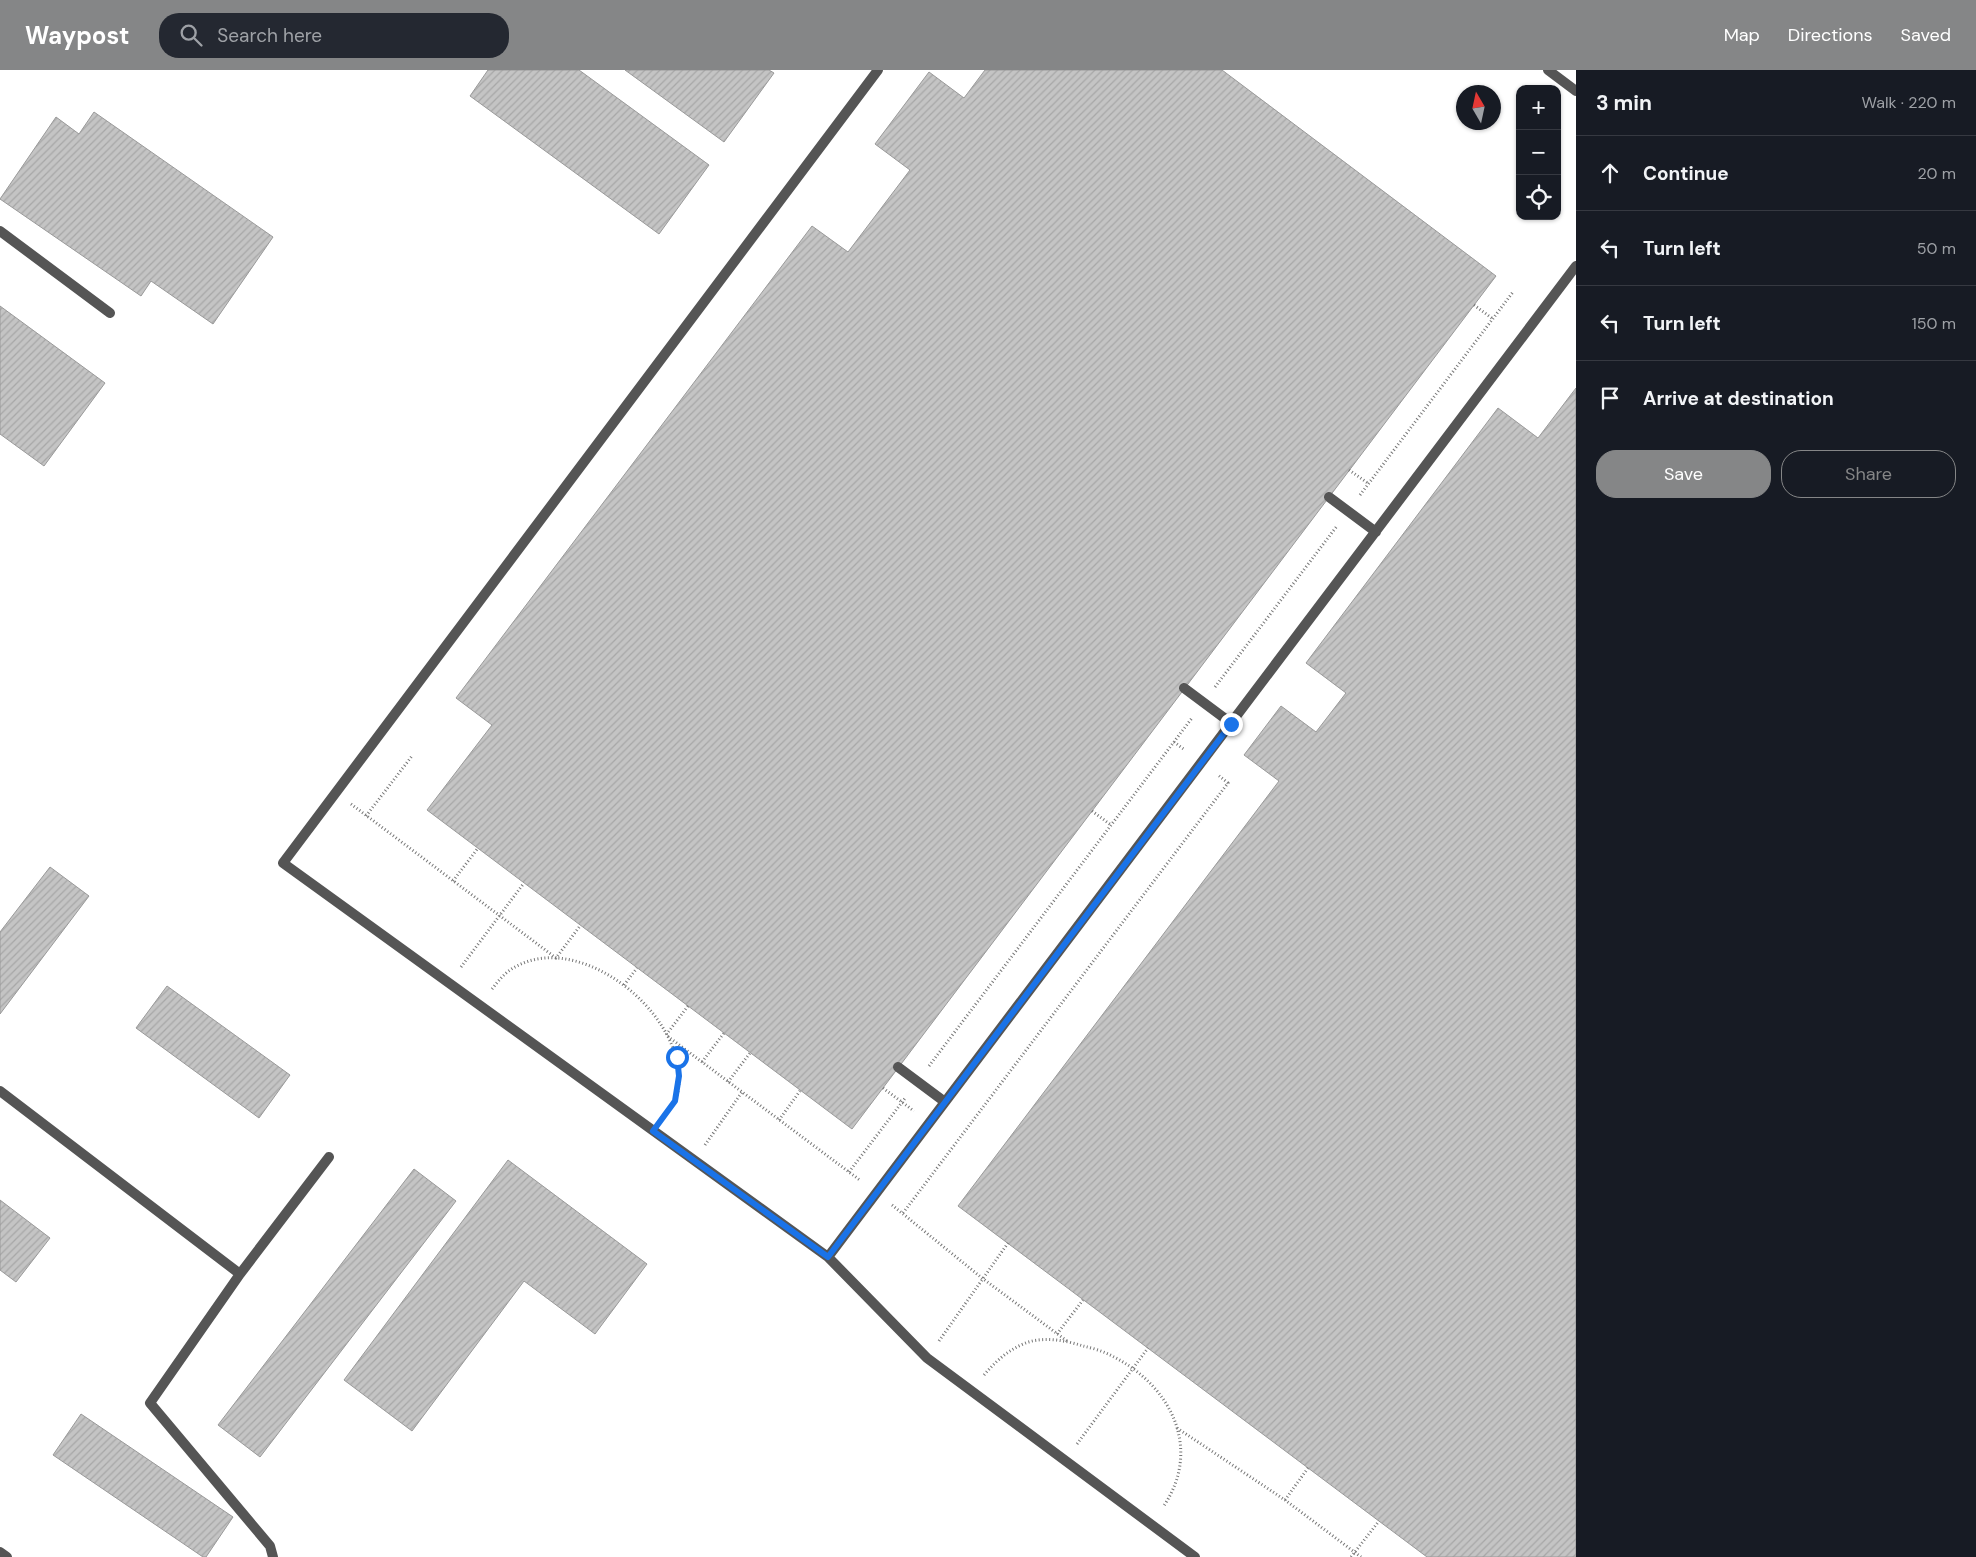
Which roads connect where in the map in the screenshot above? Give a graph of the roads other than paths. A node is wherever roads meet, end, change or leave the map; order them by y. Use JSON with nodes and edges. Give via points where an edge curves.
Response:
{"nodes":[{"id":1,"x":878,"y":70,"type":"edge"},
{"id":2,"x":1548,"y":70,"type":"edge"},
{"id":3,"x":1576,"y":90,"type":"edge"},
{"id":4,"x":0,"y":231,"type":"edge"},
{"id":5,"x":1576,"y":266,"type":"edge"},
{"id":6,"x":110,"y":313,"type":"dead end"},
{"id":7,"x":1329,"y":496,"type":"dead end"},
{"id":8,"x":1376,"y":532,"type":"junction"},
{"id":9,"x":1184,"y":688,"type":"dead end"},
{"id":10,"x":1231,"y":724,"type":"junction"},
{"id":11,"x":898,"y":1067,"type":"dead end"},
{"id":12,"x":0,"y":1092,"type":"edge"},
{"id":13,"x":945,"y":1102,"type":"junction"},
{"id":14,"x":329,"y":1157,"type":"dead end"},
{"id":15,"x":828,"y":1257,"type":"junction"},
{"id":16,"x":240,"y":1274,"type":"junction"},
{"id":17,"x":0,"y":1552,"type":"edge"},
{"id":18,"x":7,"y":1557,"type":"edge"},
{"id":19,"x":273,"y":1557,"type":"edge"},
{"id":20,"x":1195,"y":1557,"type":"edge"}],
"edges":[{"from":1,"to":15,"type":"lane","via":[[283,863]]},
{"from":2,"to":3,"type":"lane"},
{"from":4,"to":6,"type":"lane"},
{"from":5,"to":8,"type":"lane"},
{"from":7,"to":8,"type":"lane"},
{"from":8,"to":10,"type":"lane"},
{"from":9,"to":10,"type":"lane"},
{"from":10,"to":13,"type":"lane"},
{"from":11,"to":13,"type":"lane"},
{"from":12,"to":16,"type":"lane"},
{"from":13,"to":15,"type":"lane"},
{"from":14,"to":16,"type":"lane"},
{"from":15,"to":20,"type":"lane","via":[[927,1358]]},
{"from":16,"to":19,"type":"lane","via":[[150,1403],[270,1546]]},
{"from":17,"to":18,"type":"lane"}]}
